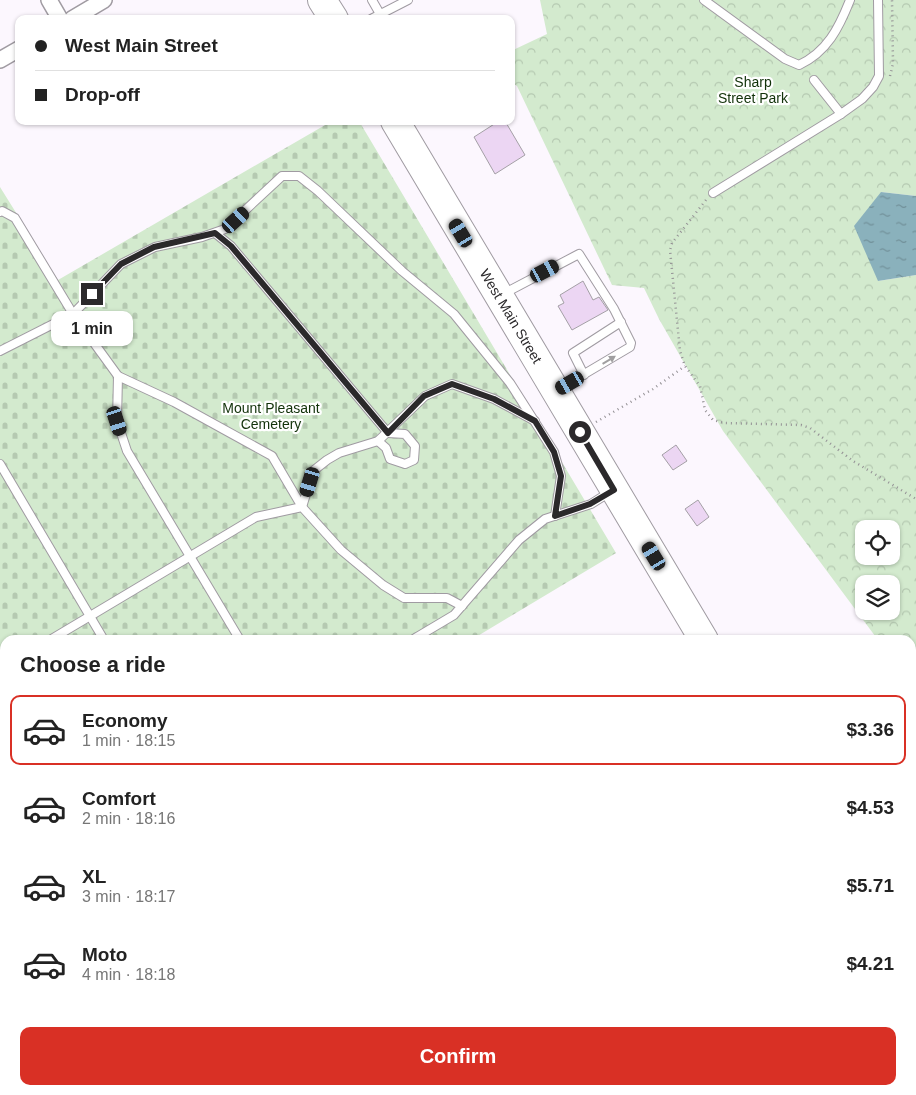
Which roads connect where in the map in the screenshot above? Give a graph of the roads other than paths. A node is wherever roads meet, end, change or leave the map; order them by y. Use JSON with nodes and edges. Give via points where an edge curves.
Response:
{"nodes":[{"id":1,"x":49,"y":0,"type":"edge"},
{"id":2,"x":104,"y":0,"type":"edge"},
{"id":3,"x":322,"y":0,"type":"edge"},
{"id":4,"x":372,"y":0,"type":"edge"},
{"id":5,"x":408,"y":0,"type":"edge"},
{"id":6,"x":704,"y":0,"type":"edge"},
{"id":7,"x":850,"y":0,"type":"edge"},
{"id":8,"x":878,"y":0,"type":"edge"},
{"id":9,"x":380,"y":14,"type":"joint"},
{"id":10,"x":58,"y":15,"type":"edge"},
{"id":11,"x":79,"y":15,"type":"edge"},
{"id":12,"x":331,"y":15,"type":"edge"},
{"id":13,"x":15,"y":51,"type":"edge"},
{"id":14,"x":0,"y":60,"type":"edge"},
{"id":15,"x":814,"y":80,"type":"dead end"},
{"id":16,"x":841,"y":114,"type":"junction"},
{"id":17,"x":397,"y":125,"type":"edge"},
{"id":18,"x":713,"y":193,"type":"dead end"},
{"id":19,"x":0,"y":212,"type":"edge"},
{"id":20,"x":215,"y":233,"type":"junction"},
{"id":21,"x":499,"y":296,"type":"junction"},
{"id":22,"x":73,"y":314,"type":"junction"},
{"id":23,"x":621,"y":322,"type":"junction"},
{"id":24,"x":0,"y":351,"type":"edge"},
{"id":25,"x":584,"y":375,"type":"junction"},
{"id":26,"x":118,"y":376,"type":"junction"},
{"id":27,"x":556,"y":391,"type":"junction"},
{"id":28,"x":535,"y":421,"type":"junction"},
{"id":29,"x":388,"y":433,"type":"junction"},
{"id":30,"x":378,"y":441,"type":"junction"},
{"id":31,"x":0,"y":464,"type":"edge"},
{"id":32,"x":614,"y":490,"type":"junction"},
{"id":33,"x":302,"y":507,"type":"junction"},
{"id":34,"x":555,"y":516,"type":"junction"},
{"id":35,"x":190,"y":558,"type":"junction"},
{"id":36,"x":462,"y":606,"type":"junction"},
{"id":37,"x":90,"y":617,"type":"junction"},
{"id":38,"x":59,"y":635,"type":"edge"},
{"id":39,"x":101,"y":635,"type":"edge"},
{"id":40,"x":237,"y":635,"type":"edge"},
{"id":41,"x":420,"y":635,"type":"edge"},
{"id":42,"x":701,"y":635,"type":"edge"}],
"edges":[{"from":1,"to":10,"type":"street"},
{"from":2,"to":11,"type":"street"},
{"from":3,"to":12,"type":"highway"},
{"from":4,"to":9,"type":"lane"},
{"from":5,"to":9,"type":"lane"},
{"from":6,"to":7,"type":"lane","via":[[785,59],[799,65],[813,59],[826,47]]},
{"from":8,"to":16,"type":"lane","via":[[879,76],[862,99]]},
{"from":13,"to":14,"type":"street"},
{"from":15,"to":16,"type":"lane"},
{"from":16,"to":18,"type":"lane"},
{"from":17,"to":21,"type":"highway","name":"West Main Street"},
{"from":19,"to":22,"type":"lane","via":[[15,218]]},
{"from":20,"to":22,"type":"lane","via":[[154,247],[121,264]]},
{"from":20,"to":28,"type":"lane","via":[[225,229],[282,176],[298,176],[454,314],[510,383]]},
{"from":20,"to":29,"type":"lane","via":[[231,246]]},
{"from":21,"to":23,"type":"lane","via":[[579,254]]},
{"from":21,"to":27,"type":"highway","name":"West Main Street"},
{"from":22,"to":24,"type":"lane"},
{"from":22,"to":26,"type":"lane"},
{"from":25,"to":23,"type":"lane","one_way":true,"via":[[628,348],[631,343]]},
{"from":23,"to":25,"type":"lane","via":[[573,352]]},
{"from":25,"to":27,"type":"lane"},
{"from":26,"to":33,"type":"lane","via":[[174,402],[272,456]]},
{"from":26,"to":35,"type":"lane","via":[[117,421],[127,451]]},
{"from":27,"to":32,"type":"highway","name":"West Main Street"},
{"from":28,"to":29,"type":"lane","via":[[494,399],[452,384],[424,396]]},
{"from":28,"to":34,"type":"lane","via":[[554,452],[561,476]]},
{"from":29,"to":30,"type":"lane"},
{"from":29,"to":30,"type":"lane","via":[[405,434],[415,446],[414,460],[405,464],[390,459],[386,448]]},
{"from":30,"to":33,"type":"lane","via":[[339,453],[313,471]]},
{"from":31,"to":37,"type":"lane"},
{"from":32,"to":34,"type":"lane","via":[[590,504]]},
{"from":32,"to":42,"type":"highway","name":"West Main Street"},
{"from":33,"to":35,"type":"lane","via":[[256,517]]},
{"from":33,"to":36,"type":"lane","via":[[341,550],[404,598],[447,598]]},
{"from":34,"to":36,"type":"lane","via":[[545,519],[519,540]]},
{"from":35,"to":37,"type":"lane"},
{"from":35,"to":40,"type":"lane"},
{"from":36,"to":41,"type":"lane","via":[[454,615]]},
{"from":37,"to":38,"type":"lane"},
{"from":37,"to":39,"type":"lane"}]}
